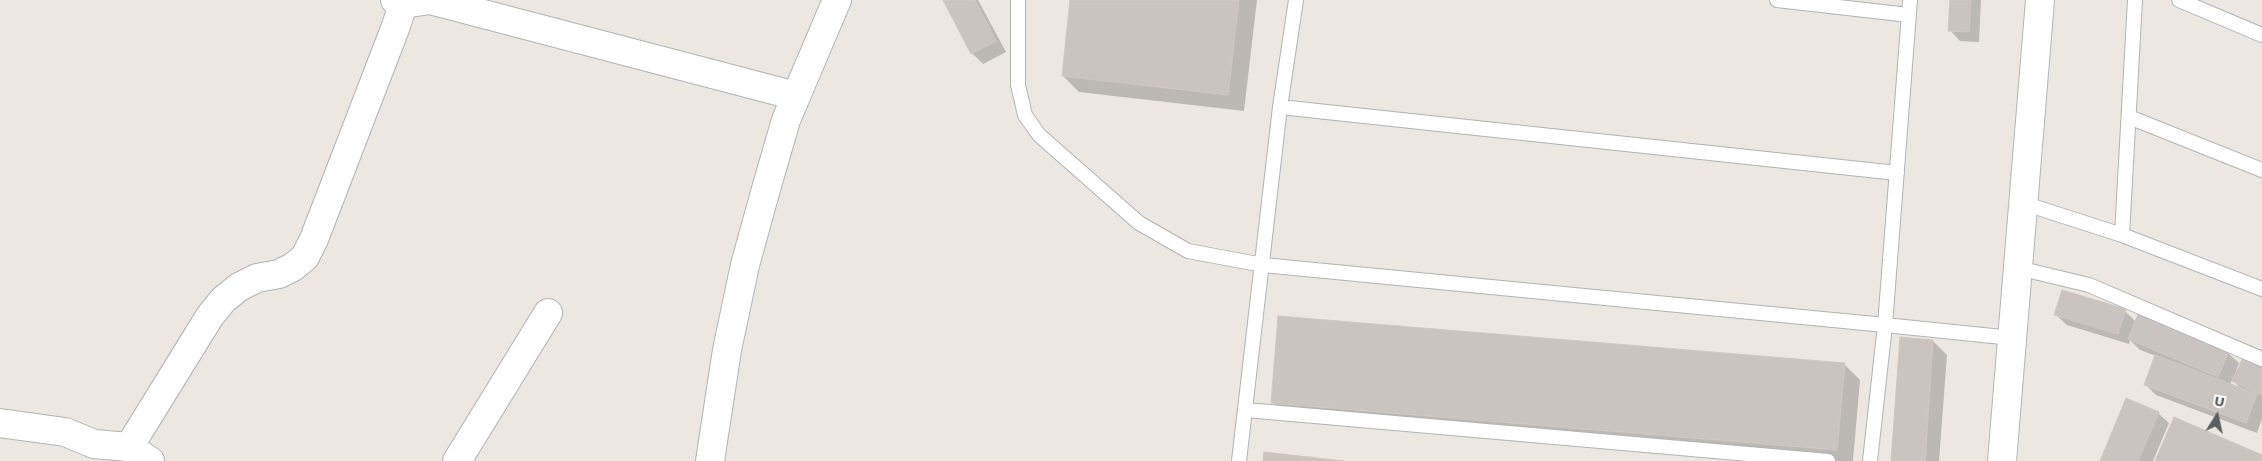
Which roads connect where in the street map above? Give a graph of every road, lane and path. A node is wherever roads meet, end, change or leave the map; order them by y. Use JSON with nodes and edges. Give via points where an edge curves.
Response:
{"nodes":[{"id":1,"x":836,"y":0,"type":"edge"},
{"id":2,"x":1018,"y":0,"type":"edge"},
{"id":3,"x":1296,"y":0,"type":"edge"},
{"id":4,"x":1777,"y":0,"type":"edge"},
{"id":5,"x":1910,"y":0,"type":"edge"},
{"id":6,"x":2040,"y":0,"type":"edge"},
{"id":7,"x":2135,"y":0,"type":"edge"},
{"id":8,"x":2179,"y":0,"type":"edge"},
{"id":9,"x":399,"y":2,"type":"edge"},
{"id":10,"x":1909,"y":16,"type":"junction"},
{"id":11,"x":2262,"y":35,"type":"edge"},
{"id":12,"x":796,"y":96,"type":"junction"},
{"id":13,"x":1280,"y":107,"type":"junction"},
{"id":14,"x":2129,"y":117,"type":"junction"},
{"id":15,"x":2262,"y":170,"type":"edge"},
{"id":16,"x":1897,"y":173,"type":"junction"},
{"id":17,"x":2023,"y":203,"type":"junction"},
{"id":18,"x":2122,"y":235,"type":"junction"},
{"id":19,"x":1262,"y":265,"type":"junction"},
{"id":20,"x":2018,"y":268,"type":"junction"},
{"id":21,"x":2262,"y":289,"type":"edge"},
{"id":22,"x":548,"y":313,"type":"dead end"},
{"id":23,"x":1885,"y":325,"type":"junction"},
{"id":24,"x":2012,"y":338,"type":"junction"},
{"id":25,"x":2262,"y":359,"type":"edge"},
{"id":26,"x":1246,"y":410,"type":"junction"},
{"id":27,"x":0,"y":423,"type":"edge"},
{"id":28,"x":140,"y":454,"type":"edge"},
{"id":29,"x":457,"y":461,"type":"edge"},
{"id":30,"x":710,"y":461,"type":"edge"},
{"id":31,"x":1239,"y":461,"type":"edge"},
{"id":32,"x":1828,"y":461,"type":"edge"},
{"id":33,"x":1870,"y":461,"type":"edge"},
{"id":34,"x":2002,"y":461,"type":"edge"}],
"edges":[{"from":1,"to":12,"type":"street"},
{"from":2,"to":19,"type":"lane","via":[[1018,85],[1025,115],[1039,135],[1139,223],[1188,250]]},
{"from":3,"to":13,"type":"lane"},
{"from":4,"to":10,"type":"lane"},
{"from":5,"to":10,"type":"lane"},
{"from":6,"to":17,"type":"street"},
{"from":7,"to":14,"type":"lane"},
{"from":8,"to":11,"type":"lane"},
{"from":9,"to":12,"type":"street","via":[[430,0]]},
{"from":9,"to":28,"type":"street","via":[[318,230],[304,257],[280,274],[257,278],[239,287],[223,300],[210,316]]},
{"from":10,"to":16,"type":"lane"},
{"from":12,"to":30,"type":"street","via":[[786,120],[746,265],[727,350]]},
{"from":13,"to":16,"type":"lane"},
{"from":13,"to":19,"type":"lane"},
{"from":14,"to":15,"type":"lane"},
{"from":14,"to":18,"type":"lane"},
{"from":16,"to":23,"type":"lane"},
{"from":17,"to":18,"type":"lane"},
{"from":17,"to":20,"type":"street"},
{"from":18,"to":21,"type":"lane"},
{"from":19,"to":23,"type":"lane"},
{"from":19,"to":26,"type":"lane"},
{"from":20,"to":24,"type":"street"},
{"from":20,"to":25,"type":"lane","via":[[2089,286]]},
{"from":22,"to":29,"type":"street"},
{"from":23,"to":24,"type":"lane"},
{"from":23,"to":33,"type":"lane"},
{"from":24,"to":34,"type":"street"},
{"from":26,"to":31,"type":"lane"},
{"from":26,"to":32,"type":"lane"},
{"from":27,"to":28,"type":"street","via":[[65,432],[94,444]]}]}
